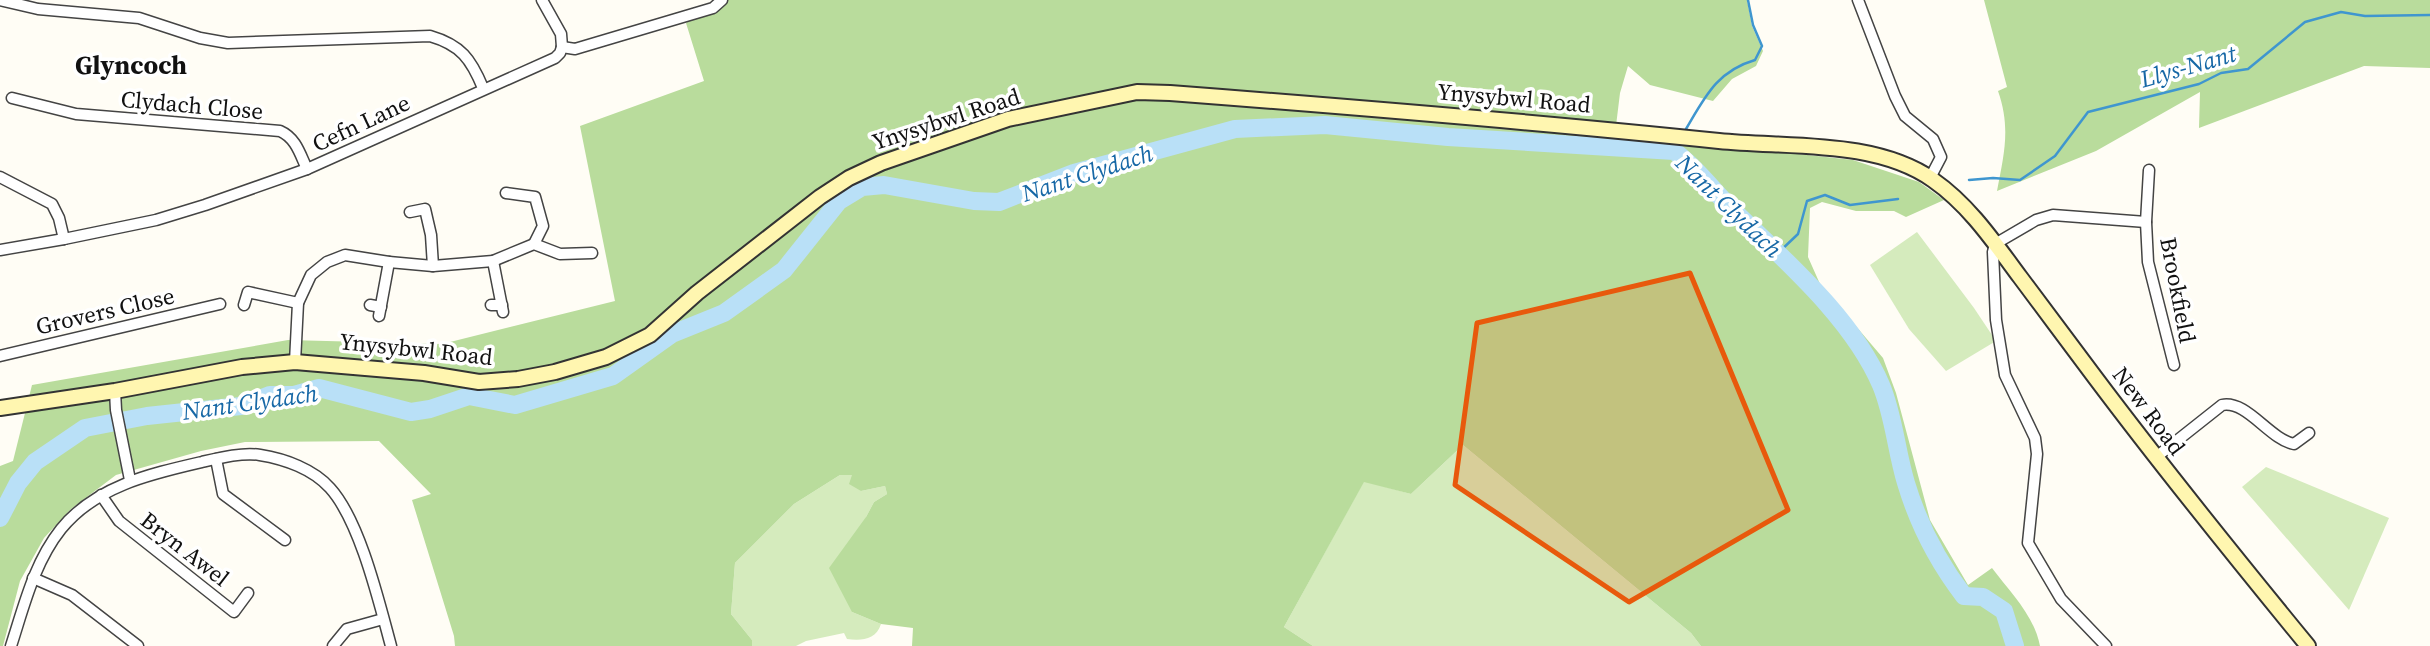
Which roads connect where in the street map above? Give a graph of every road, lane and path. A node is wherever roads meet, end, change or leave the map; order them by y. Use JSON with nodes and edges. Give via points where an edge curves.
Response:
{"nodes":[{"id":1,"x":0,"y":0,"type":"edge"},
{"id":2,"x":542,"y":0,"type":"edge"},
{"id":3,"x":722,"y":0,"type":"edge"},
{"id":4,"x":1858,"y":0,"type":"edge"},
{"id":5,"x":16,"y":3,"type":"edge"},
{"id":6,"x":562,"y":47,"type":"junction"},
{"id":7,"x":483,"y":88,"type":"junction"},
{"id":8,"x":12,"y":98,"type":"dead end"},
{"id":9,"x":307,"y":169,"type":"junction"},
{"id":10,"x":2149,"y":170,"type":"dead end"},
{"id":11,"x":0,"y":177,"type":"edge"},
{"id":12,"x":1930,"y":178,"type":"junction"},
{"id":13,"x":506,"y":193,"type":"dead end"},
{"id":14,"x":1959,"y":200,"type":"joint"},
{"id":15,"x":410,"y":212,"type":"dead end"},
{"id":16,"x":2146,"y":222,"type":"junction"},
{"id":17,"x":64,"y":239,"type":"junction"},
{"id":18,"x":534,"y":244,"type":"junction"},
{"id":19,"x":1995,"y":244,"type":"junction"},
{"id":20,"x":0,"y":250,"type":"edge"},
{"id":21,"x":592,"y":253,"type":"dead end"},
{"id":22,"x":493,"y":261,"type":"junction"},
{"id":23,"x":389,"y":262,"type":"junction"},
{"id":24,"x":433,"y":266,"type":"junction"},
{"id":25,"x":298,"y":303,"type":"junction"},
{"id":26,"x":220,"y":304,"type":"dead end"},
{"id":27,"x":244,"y":305,"type":"dead end"},
{"id":28,"x":498,"y":307,"type":"dead end"},
{"id":29,"x":377,"y":310,"type":"dead end"},
{"id":30,"x":0,"y":356,"type":"edge"},
{"id":31,"x":295,"y":362,"type":"junction"},
{"id":32,"x":2174,"y":365,"type":"dead end"},
{"id":33,"x":115,"y":391,"type":"junction"},
{"id":34,"x":0,"y":408,"type":"edge"},
{"id":35,"x":2309,"y":433,"type":"dead end"},
{"id":36,"x":2155,"y":458,"type":"junction"},
{"id":37,"x":216,"y":459,"type":"junction"},
{"id":38,"x":130,"y":480,"type":"junction"},
{"id":39,"x":101,"y":495,"type":"junction"},
{"id":40,"x":285,"y":540,"type":"dead end"},
{"id":41,"x":33,"y":578,"type":"junction"},
{"id":42,"x":248,"y":593,"type":"dead end"},
{"id":43,"x":383,"y":619,"type":"junction"},
{"id":44,"x":12,"y":646,"type":"edge"},
{"id":45,"x":138,"y":646,"type":"edge"},
{"id":46,"x":333,"y":646,"type":"edge"},
{"id":47,"x":391,"y":646,"type":"edge"},
{"id":48,"x":2106,"y":646,"type":"edge"},
{"id":49,"x":2308,"y":646,"type":"edge"}],
"edges":[{"from":1,"to":5,"type":"street"},
{"from":2,"to":6,"type":"street","via":[[561,34]]},
{"from":3,"to":6,"type":"street","name":"Cefn Lane","via":[[713,8],[575,49]]},
{"from":4,"to":12,"type":"street","via":[[1905,116],[1933,139],[1941,157]]},
{"from":5,"to":7,"type":"street","via":[[139,18],[228,43],[430,36],[462,50]]},
{"from":6,"to":7,"type":"street","name":"Cefn Lane","via":[[555,58]]},
{"from":7,"to":9,"type":"street","name":"Cefn Lane"},
{"from":8,"to":9,"type":"street","name":"Clydach Close","via":[[76,114],[280,131],[294,141]]},
{"from":9,"to":17,"type":"street","name":"Cefn Lane","via":[[156,220]]},
{"from":10,"to":16,"type":"street","name":"Brookfield"},
{"from":11,"to":17,"type":"street","via":[[52,204]]},
{"from":12,"to":14,"type":"main road","name":"Ynysybwl Road"},
{"from":12,"to":31,"type":"main road","name":"Ynysybwl Road","via":[[1878,156],[1831,149],[1137,92],[1008,119],[849,178],[650,335],[606,357],[555,372],[478,382]]},
{"from":13,"to":18,"type":"street","via":[[535,197],[542,226]]},
{"from":14,"to":19,"type":"main road","name":"New Road"},
{"from":15,"to":24,"type":"street","via":[[425,209]]},
{"from":16,"to":19,"type":"street","name":"Brookfield","via":[[2053,215]]},
{"from":16,"to":32,"type":"street","name":"Brookfield","via":[[2148,262]]},
{"from":17,"to":20,"type":"street","name":"Cefn Lane"},
{"from":18,"to":21,"type":"street","via":[[559,254]]},
{"from":18,"to":22,"type":"street"},
{"from":19,"to":36,"type":"main road","name":"New Road"},
{"from":19,"to":48,"type":"street","via":[[1995,310],[2005,374],[2035,438],[2037,454],[2028,543],[2062,599]]},
{"from":22,"to":24,"type":"street"},
{"from":22,"to":28,"type":"street"},
{"from":23,"to":24,"type":"street"},
{"from":23,"to":25,"type":"street","via":[[345,255],[327,262],[311,275]]},
{"from":23,"to":29,"type":"street"},
{"from":25,"to":27,"type":"street","via":[[248,292]]},
{"from":25,"to":31,"type":"street"},
{"from":26,"to":30,"type":"street","name":"Grovers Close"},
{"from":31,"to":33,"type":"main road","name":"Ynysybwl Road"},
{"from":33,"to":34,"type":"main road","name":"Ynysybwl Road"},
{"from":33,"to":38,"type":"street"},
{"from":35,"to":36,"type":"street","via":[[2294,444],[2284,442],[2231,403],[2222,405]]},
{"from":36,"to":49,"type":"main road","name":"New Road"},
{"from":37,"to":38,"type":"street"},
{"from":37,"to":40,"type":"street","via":[[223,494]]},
{"from":37,"to":43,"type":"street","via":[[257,454],[302,467],[330,488],[351,518]]},
{"from":38,"to":39,"type":"street"},
{"from":39,"to":41,"type":"street","via":[[60,530]]},
{"from":39,"to":42,"type":"street","name":"Bryn Awel","via":[[119,521],[234,612]]},
{"from":41,"to":44,"type":"street"},
{"from":41,"to":45,"type":"street","via":[[72,595]]},
{"from":43,"to":46,"type":"street","via":[[347,629]]},
{"from":43,"to":47,"type":"street"}]}
